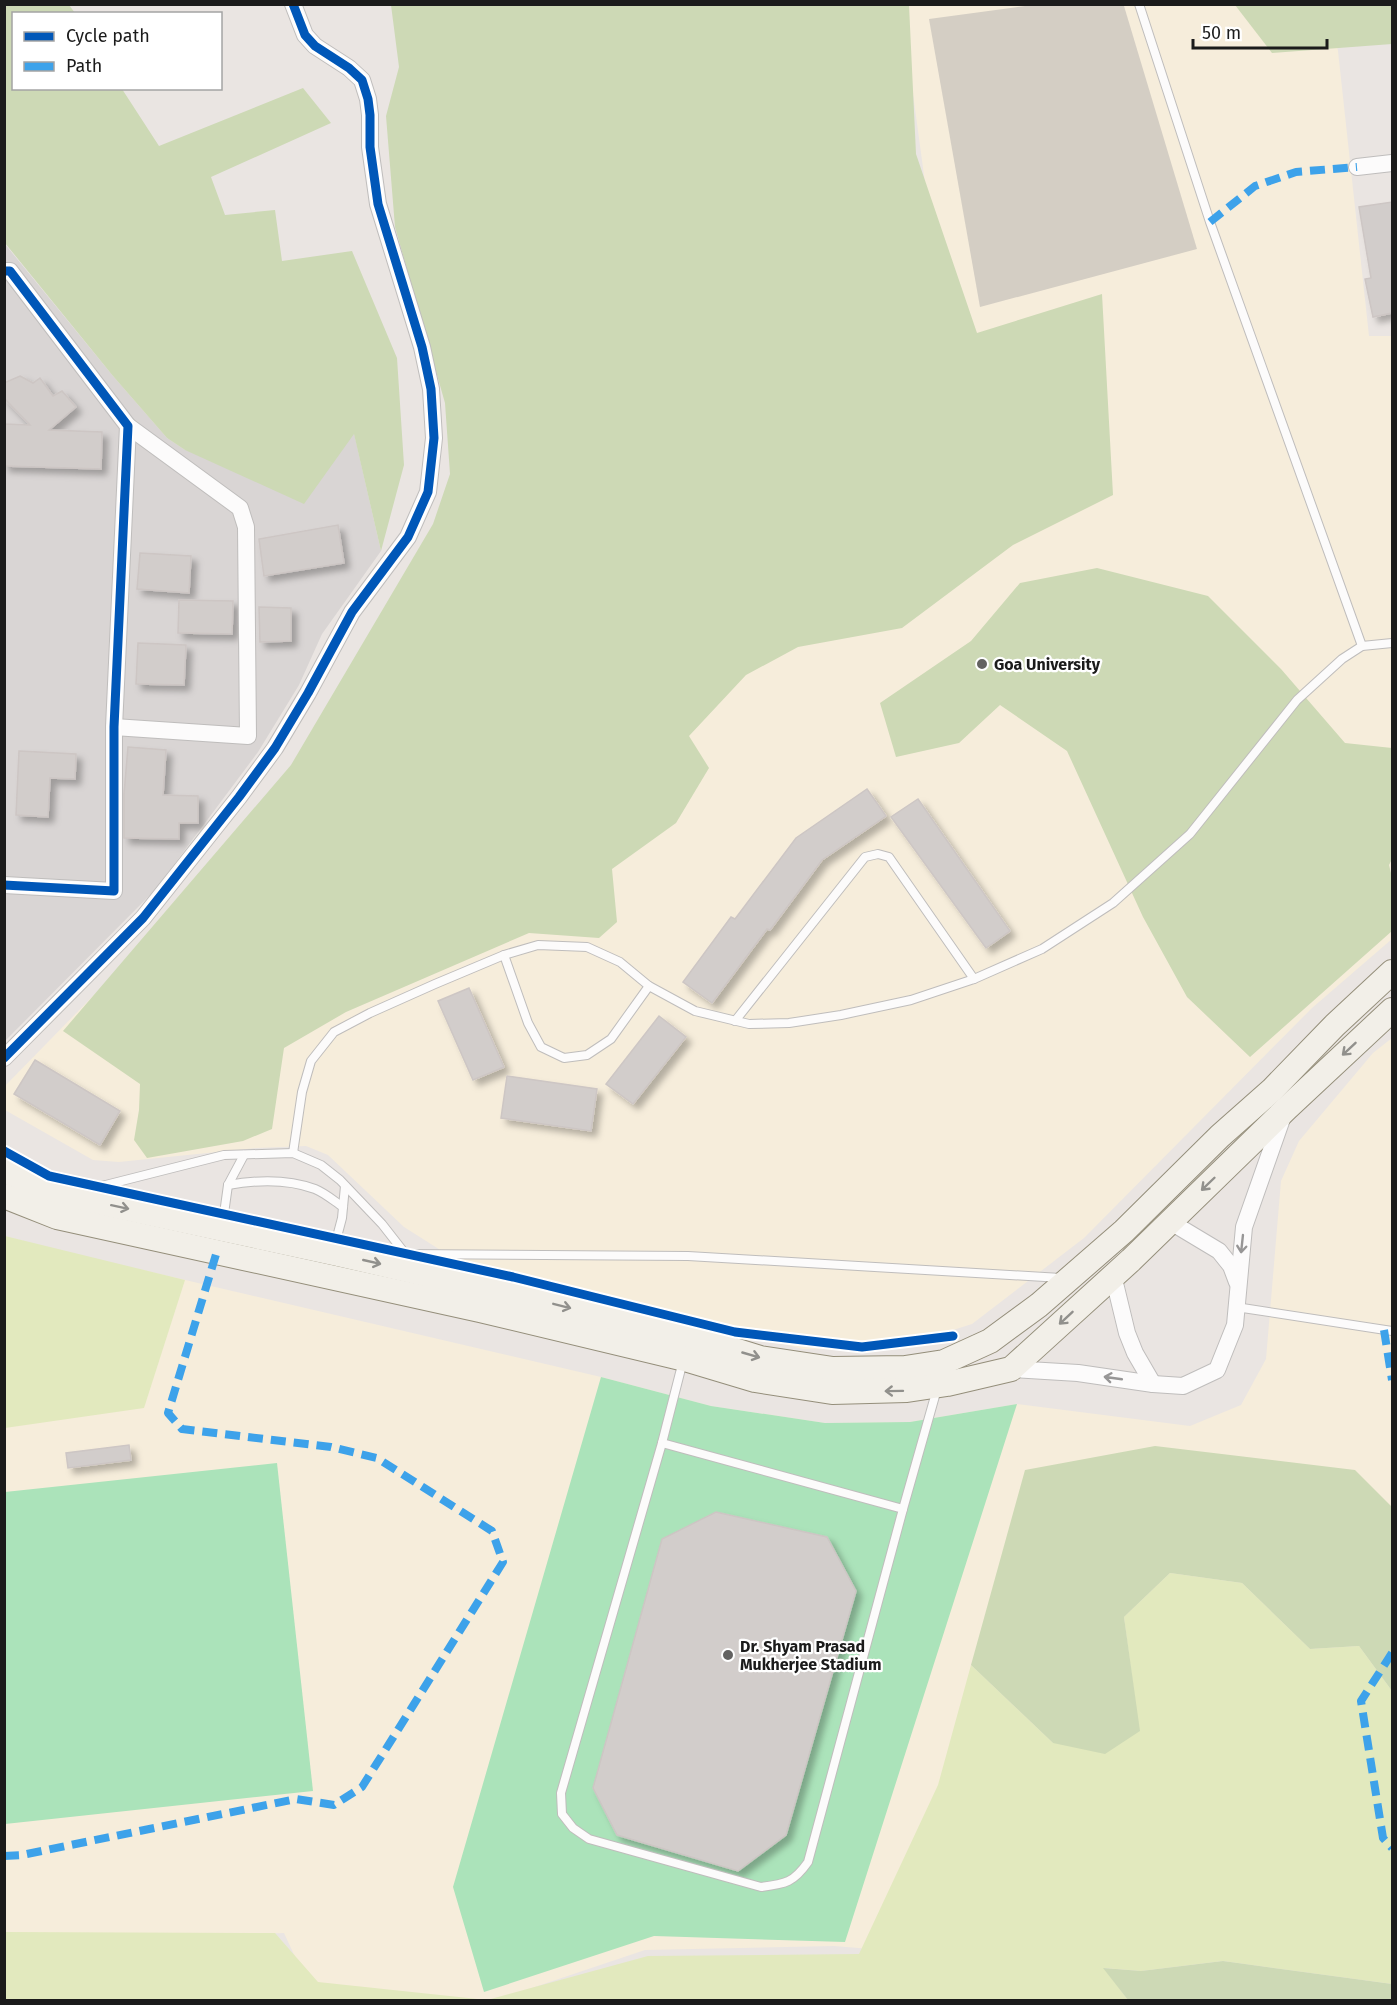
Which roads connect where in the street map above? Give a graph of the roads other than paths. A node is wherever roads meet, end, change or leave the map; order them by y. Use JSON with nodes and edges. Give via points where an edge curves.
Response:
{"nodes":[{"id":1,"x":293,"y":4,"type":"edge"},
{"id":2,"x":1139,"y":4,"type":"edge"},
{"id":3,"x":1392,"y":163,"type":"edge"},
{"id":4,"x":1358,"y":166,"type":"dead end"},
{"id":5,"x":6,"y":269,"type":"edge"},
{"id":6,"x":128,"y":426,"type":"junction"},
{"id":7,"x":1392,"y":643,"type":"edge"},
{"id":8,"x":1362,"y":646,"type":"junction"},
{"id":9,"x":114,"y":727,"type":"junction"},
{"id":10,"x":4,"y":885,"type":"edge"},
{"id":11,"x":504,"y":955,"type":"junction"},
{"id":12,"x":1392,"y":972,"type":"edge"},
{"id":13,"x":974,"y":980,"type":"junction"},
{"id":14,"x":649,"y":986,"type":"junction"},
{"id":15,"x":1392,"y":1010,"type":"edge"},
{"id":16,"x":735,"y":1021,"type":"junction"},
{"id":17,"x":4,"y":1058,"type":"edge"},
{"id":18,"x":1259,"y":1102,"type":"junction"},
{"id":19,"x":1280,"y":1114,"type":"junction"},
{"id":20,"x":293,"y":1153,"type":"junction"},
{"id":21,"x":244,"y":1155,"type":"junction"},
{"id":22,"x":4,"y":1171,"type":"edge"},
{"id":23,"x":228,"y":1185,"type":"junction"},
{"id":24,"x":345,"y":1186,"type":"junction"},
{"id":25,"x":64,"y":1195,"type":"junction"},
{"id":26,"x":4,"y":1196,"type":"edge"},
{"id":27,"x":343,"y":1207,"type":"junction"},
{"id":28,"x":1169,"y":1221,"type":"junction"},
{"id":29,"x":220,"y":1240,"type":"junction"},
{"id":30,"x":333,"y":1253,"type":"junction"},
{"id":31,"x":410,"y":1263,"type":"junction"},
{"id":32,"x":1113,"y":1275,"type":"junction"},
{"id":33,"x":1070,"y":1279,"type":"junction"},
{"id":34,"x":1238,"y":1285,"type":"junction"},
{"id":35,"x":1236,"y":1307,"type":"junction"},
{"id":36,"x":1392,"y":1331,"type":"edge"},
{"id":37,"x":672,"y":1348,"type":"junction"},
{"id":38,"x":1011,"y":1369,"type":"junction"},
{"id":39,"x":1153,"y":1384,"type":"junction"},
{"id":40,"x":938,"y":1385,"type":"junction"},
{"id":41,"x":662,"y":1443,"type":"junction"},
{"id":42,"x":903,"y":1509,"type":"junction"}],
"edges":[{"from":1,"to":17,"type":"street","via":[[305,35],[362,80],[368,99],[378,204],[431,389],[434,438],[428,492],[408,537],[352,612],[275,748],[239,797],[143,918]]},
{"from":2,"to":8,"type":"lane","via":[[1210,222]]},
{"from":3,"to":4,"type":"street"},
{"from":5,"to":6,"type":"street"},
{"from":6,"to":9,"type":"street"},
{"from":6,"to":9,"type":"street","via":[[240,508],[246,527],[249,736]]},
{"from":7,"to":8,"type":"lane"},
{"from":8,"to":13,"type":"lane","via":[[1297,700],[1190,834],[1113,903],[1042,949]]},
{"from":9,"to":10,"type":"street","via":[[114,891]]},
{"from":11,"to":14,"type":"lane","via":[[538,945],[587,947],[620,962]]},
{"from":11,"to":14,"type":"lane","via":[[528,1023],[541,1047],[564,1058],[587,1055],[611,1039]]},
{"from":11,"to":20,"type":"lane","via":[[334,1032],[311,1061]]},
{"from":12,"to":18,"type":"main road"},
{"from":13,"to":16,"type":"lane","via":[[911,1000],[841,1015],[789,1023]]},
{"from":13,"to":16,"type":"lane","via":[[889,857],[879,854],[865,858]]},
{"from":14,"to":16,"type":"lane","via":[[695,1011]]},
{"from":15,"to":19,"type":"main road","one_way":true},
{"from":18,"to":19,"type":"main road"},
{"from":18,"to":33,"type":"main road"},
{"from":19,"to":28,"type":"main road","one_way":true},
{"from":19,"to":34,"type":"street","one_way":true,"via":[[1244,1227]]},
{"from":20,"to":21,"type":"lane"},
{"from":20,"to":24,"type":"lane","via":[[321,1165]]},
{"from":21,"to":23,"type":"lane"},
{"from":21,"to":25,"type":"lane","via":[[224,1155]]},
{"from":22,"to":25,"type":"main road"},
{"from":23,"to":27,"type":"lane","via":[[273,1181],[298,1185],[316,1189]]},
{"from":23,"to":29,"type":"lane"},
{"from":24,"to":27,"type":"lane"},
{"from":24,"to":31,"type":"lane","via":[[382,1224]]},
{"from":25,"to":29,"type":"main road","one_way":true},
{"from":26,"to":29,"type":"main road","via":[[57,1217]]},
{"from":27,"to":30,"type":"lane"},
{"from":28,"to":32,"type":"main road"},
{"from":28,"to":34,"type":"street","via":[[1219,1251],[1231,1266]]},
{"from":29,"to":30,"type":"main road"},
{"from":29,"to":37,"type":"main road","via":[[480,1310]]},
{"from":30,"to":31,"type":"main road","one_way":true},
{"from":31,"to":33,"type":"lane","via":[[688,1256]]},
{"from":31,"to":37,"type":"main road","one_way":true},
{"from":32,"to":38,"type":"main road","one_way":true},
{"from":32,"to":39,"type":"street","via":[[1127,1333]]},
{"from":37,"to":33,"type":"main road","one_way":true,"via":[[833,1370],[905,1368],[944,1362],[990,1341]]},
{"from":34,"to":35,"type":"street"},
{"from":35,"to":36,"type":"lane"},
{"from":35,"to":39,"type":"street","via":[[1235,1325],[1217,1370],[1183,1386]]},
{"from":40,"to":37,"type":"main road","one_way":true,"via":[[832,1392],[755,1380]]},
{"from":37,"to":41,"type":"lane"},
{"from":39,"to":38,"type":"street","one_way":true,"via":[[1078,1373]]},
{"from":38,"to":40,"type":"main road"},
{"from":40,"to":42,"type":"lane"},
{"from":41,"to":42,"type":"lane"},
{"from":41,"to":42,"type":"lane","via":[[561,1793],[562,1814],[589,1839],[750,1884],[779,1885],[797,1877],[808,1862]]}]}
